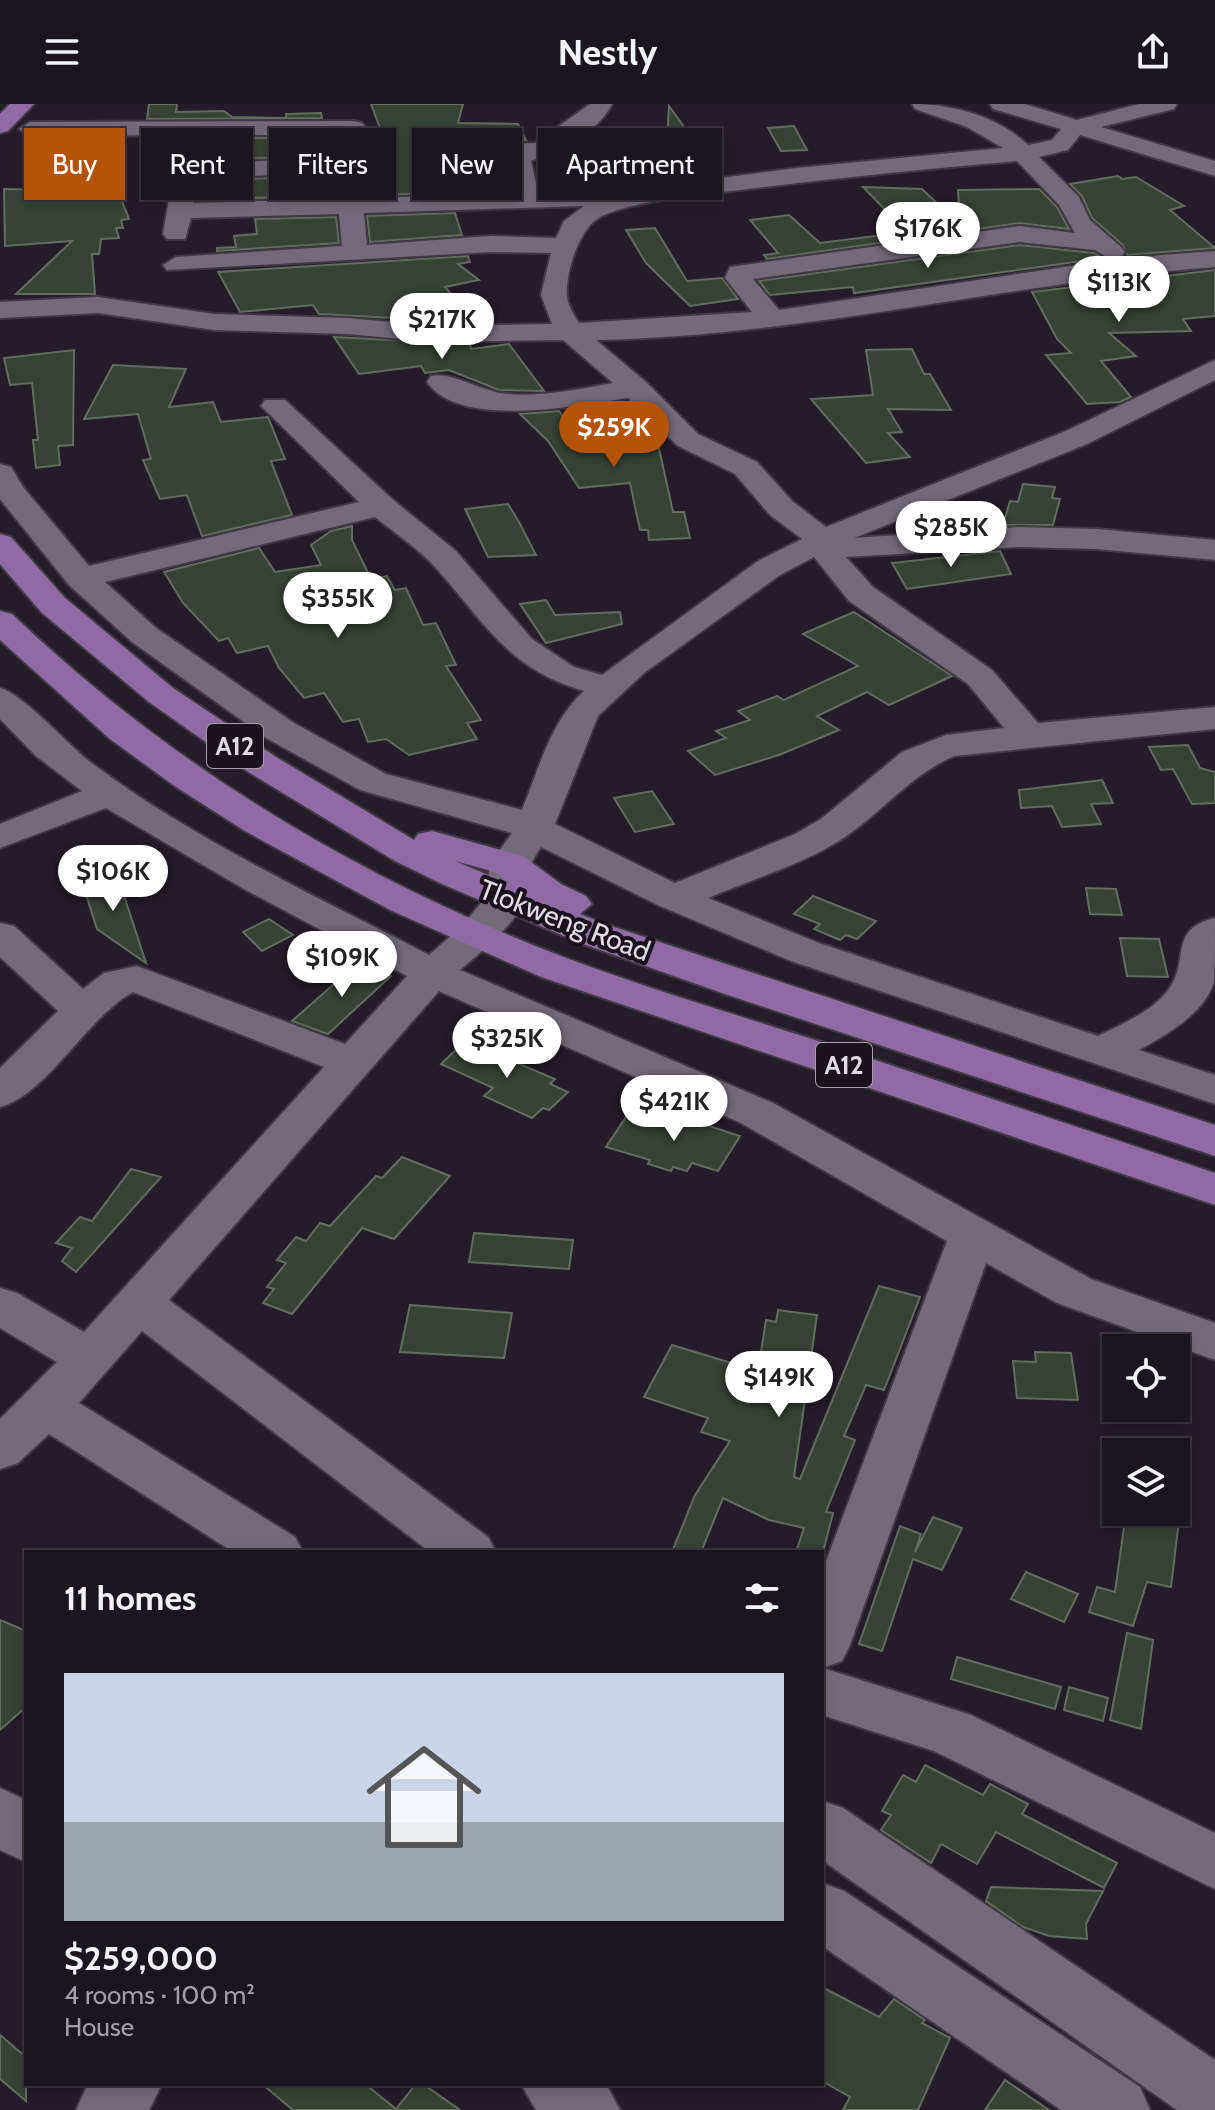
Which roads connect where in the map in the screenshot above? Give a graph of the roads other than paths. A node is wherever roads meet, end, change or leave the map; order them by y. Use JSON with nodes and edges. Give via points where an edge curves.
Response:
{"nodes":[{"id":1,"x":6,"y":104,"type":"edge"},
{"id":2,"x":23,"y":104,"type":"edge"},
{"id":3,"x":601,"y":104,"type":"edge"},
{"id":4,"x":923,"y":104,"type":"edge"},
{"id":5,"x":1166,"y":104,"type":"edge"},
{"id":6,"x":74,"y":105,"type":"edge"},
{"id":7,"x":1010,"y":107,"type":"edge"},
{"id":8,"x":0,"y":115,"type":"edge"},
{"id":9,"x":975,"y":122,"type":"junction"},
{"id":10,"x":0,"y":126,"type":"edge"},
{"id":11,"x":1075,"y":127,"type":"junction"},
{"id":12,"x":32,"y":128,"type":"edge"},
{"id":13,"x":574,"y":128,"type":"edge"},
{"id":14,"x":24,"y":133,"type":"edge"},
{"id":15,"x":0,"y":149,"type":"edge"},
{"id":16,"x":538,"y":151,"type":"edge"},
{"id":17,"x":1024,"y":153,"type":"junction"},
{"id":18,"x":1215,"y":169,"type":"edge"},
{"id":19,"x":796,"y":175,"type":"junction"},
{"id":20,"x":527,"y":198,"type":"junction"},
{"id":21,"x":183,"y":200,"type":"edge"},
{"id":22,"x":349,"y":200,"type":"edge"},
{"id":23,"x":349,"y":203,"type":"junction"},
{"id":24,"x":577,"y":206,"type":"junction"},
{"id":25,"x":179,"y":211,"type":"junction"},
{"id":26,"x":1105,"y":244,"type":"junction"},
{"id":27,"x":566,"y":246,"type":"junction"},
{"id":28,"x":355,"y":253,"type":"junction"},
{"id":29,"x":1215,"y":259,"type":"edge"},
{"id":30,"x":1124,"y":266,"type":"junction"},
{"id":31,"x":190,"y":288,"type":"junction"},
{"id":32,"x":98,"y":305,"type":"junction"},
{"id":33,"x":0,"y":310,"type":"edge"},
{"id":34,"x":772,"y":319,"type":"junction"},
{"id":35,"x":570,"y":332,"type":"junction"},
{"id":36,"x":1215,"y":368,"type":"edge"},
{"id":37,"x":441,"y":382,"type":"dead end"},
{"id":38,"x":636,"y":388,"type":"junction"},
{"id":39,"x":275,"y":406,"type":"dead end"},
{"id":40,"x":0,"y":473,"type":"edge"},
{"id":41,"x":761,"y":486,"type":"junction"},
{"id":42,"x":381,"y":506,"type":"junction"},
{"id":43,"x":829,"y":543,"type":"junction"},
{"id":44,"x":0,"y":544,"type":"edge"},
{"id":45,"x":1215,"y":550,"type":"edge"},
{"id":46,"x":769,"y":568,"type":"junction"},
{"id":47,"x":81,"y":578,"type":"junction"},
{"id":48,"x":0,"y":621,"type":"edge"},
{"id":49,"x":606,"y":687,"type":"junction"},
{"id":50,"x":2,"y":704,"type":"edge"},
{"id":51,"x":1215,"y":718,"type":"edge"},
{"id":52,"x":1029,"y":735,"type":"junction"},
{"id":53,"x":109,"y":794,"type":"junction"},
{"id":54,"x":533,"y":831,"type":"junction"},
{"id":55,"x":0,"y":837,"type":"edge"},
{"id":56,"x":507,"y":882,"type":"junction"},
{"id":57,"x":674,"y":898,"type":"junction"},
{"id":58,"x":1215,"y":930,"type":"edge"},
{"id":59,"x":0,"y":935,"type":"edge"},
{"id":60,"x":475,"y":936,"type":"junction"},
{"id":61,"x":432,"y":973,"type":"junction"},
{"id":62,"x":81,"y":1010,"type":"junction"},
{"id":63,"x":1100,"y":1052,"type":"junction"},
{"id":64,"x":352,"y":1062,"type":"junction"},
{"id":65,"x":1215,"y":1090,"type":"edge"},
{"id":66,"x":0,"y":1093,"type":"edge"},
{"id":67,"x":1215,"y":1141,"type":"edge"},
{"id":68,"x":1215,"y":1189,"type":"edge"},
{"id":69,"x":973,"y":1235,"type":"junction"},
{"id":70,"x":137,"y":1302,"type":"junction"},
{"id":71,"x":0,"y":1305,"type":"edge"},
{"id":72,"x":1215,"y":1342,"type":"edge"},
{"id":73,"x":88,"y":1358,"type":"junction"},
{"id":74,"x":46,"y":1407,"type":"junction"},
{"id":75,"x":0,"y":1449,"type":"edge"},
{"id":76,"x":273,"y":1550,"type":"edge"},
{"id":77,"x":466,"y":1550,"type":"edge"},
{"id":78,"x":824,"y":1640,"type":"edge"},
{"id":79,"x":824,"y":1692,"type":"edge"},
{"id":80,"x":0,"y":1814,"type":"edge"},
{"id":81,"x":824,"y":1828,"type":"edge"},
{"id":82,"x":24,"y":1833,"type":"edge"},
{"id":83,"x":1215,"y":1862,"type":"edge"},
{"id":84,"x":824,"y":1912,"type":"edge"},
{"id":85,"x":127,"y":2086,"type":"edge"},
{"id":86,"x":557,"y":2086,"type":"edge"},
{"id":87,"x":1215,"y":2098,"type":"edge"},
{"id":88,"x":109,"y":2110,"type":"edge"},
{"id":89,"x":587,"y":2110,"type":"edge"},
{"id":90,"x":1117,"y":2110,"type":"edge"}],
"edges":[{"from":1,"to":8,"type":"main road"},
{"from":2,"to":10,"type":"main road"},
{"from":3,"to":13,"type":"street"},
{"from":4,"to":9,"type":"street"},
{"from":5,"to":11,"type":"street"},
{"from":6,"to":12,"type":"street"},
{"from":7,"to":9,"type":"street"},
{"from":7,"to":11,"type":"street"},
{"from":9,"to":17,"type":"street"},
{"from":9,"to":19,"type":"street"},
{"from":11,"to":17,"type":"street","via":[[1060,145]]},
{"from":11,"to":18,"type":"street"},
{"from":14,"to":15,"type":"street"},
{"from":16,"to":20,"type":"street","via":[[518,158]]},
{"from":17,"to":19,"type":"street"},
{"from":17,"to":26,"type":"street","via":[[1070,202],[1079,223]]},
{"from":19,"to":24,"type":"street"},
{"from":20,"to":23,"type":"street"},
{"from":20,"to":24,"type":"street"},
{"from":21,"to":25,"type":"street"},
{"from":22,"to":23,"type":"street"},
{"from":23,"to":25,"type":"street"},
{"from":23,"to":28,"type":"street"},
{"from":24,"to":27,"type":"street"},
{"from":25,"to":31,"type":"street"},
{"from":26,"to":30,"type":"street"},
{"from":26,"to":34,"type":"street","via":[[1019,234],[739,273]]},
{"from":27,"to":28,"type":"street","via":[[491,244]]},
{"from":27,"to":35,"type":"street","via":[[554,295]]},
{"from":28,"to":31,"type":"street"},
{"from":29,"to":30,"type":"street"},
{"from":30,"to":34,"type":"street"},
{"from":31,"to":32,"type":"street"},
{"from":31,"to":32,"type":"street","via":[[157,290]]},
{"from":31,"to":35,"type":"street","via":[[433,334]]},
{"from":32,"to":33,"type":"street"},
{"from":34,"to":35,"type":"street"},
{"from":35,"to":38,"type":"street"},
{"from":36,"to":43,"type":"street","via":[[1056,446],[930,492]]},
{"from":37,"to":38,"type":"street","via":[[477,401],[503,405]]},
{"from":38,"to":41,"type":"street","via":[[688,440],[746,468]]},
{"from":39,"to":42,"type":"street"},
{"from":40,"to":47,"type":"street"},
{"from":41,"to":43,"type":"street","via":[[781,508]]},
{"from":41,"to":46,"type":"street"},
{"from":42,"to":47,"type":"street"},
{"from":42,"to":49,"type":"street","via":[[445,558],[520,646],[562,674]]},
{"from":43,"to":45,"type":"street","via":[[856,548],[1019,537]]},
{"from":43,"to":46,"type":"street"},
{"from":43,"to":52,"type":"street","via":[[830,558],[851,585],[980,677]]},
{"from":44,"to":56,"type":"main road","name":"Tlokweng Road","number":"A12","via":[[53,605],[161,695],[263,765],[341,811]]},
{"from":46,"to":49,"type":"street"},
{"from":47,"to":54,"type":"street","via":[[144,635],[294,738],[388,789],[487,810]]},
{"from":48,"to":60,"type":"main road","name":"Tlokweng Road","number":"A12","via":[[100,715],[187,780],[269,831]]},
{"from":49,"to":54,"type":"street","via":[[573,728]]},
{"from":50,"to":53,"type":"street"},
{"from":51,"to":52,"type":"street"},
{"from":52,"to":57,"type":"street","via":[[934,751],[821,834]]},
{"from":53,"to":55,"type":"street"},
{"from":53,"to":61,"type":"street"},
{"from":54,"to":56,"type":"street"},
{"from":54,"to":57,"type":"street"},
{"from":56,"to":60,"type":"street"},
{"from":56,"to":67,"type":"main road","name":"Tlokweng Road","number":"A12","via":[[740,985]]},
{"from":57,"to":63,"type":"street","via":[[874,977]]},
{"from":58,"to":63,"type":"street","via":[[1202,942],[1190,990],[1166,1015]]},
{"from":59,"to":62,"type":"street"},
{"from":60,"to":61,"type":"street"},
{"from":60,"to":68,"type":"main road","name":"Tlokweng Road","number":"A12","via":[[575,975]]},
{"from":61,"to":64,"type":"street"},
{"from":61,"to":69,"type":"street","via":[[757,1113]]},
{"from":62,"to":64,"type":"street","via":[[119,982],[137,979]]},
{"from":62,"to":66,"type":"street"},
{"from":63,"to":65,"type":"street"},
{"from":64,"to":70,"type":"street"},
{"from":69,"to":72,"type":"street","via":[[1074,1291]]},
{"from":69,"to":78,"type":"street"},
{"from":70,"to":73,"type":"street"},
{"from":70,"to":77,"type":"street"},
{"from":71,"to":73,"type":"street"},
{"from":73,"to":74,"type":"street"},
{"from":74,"to":75,"type":"street"},
{"from":74,"to":76,"type":"street"},
{"from":79,"to":83,"type":"street","via":[[951,1732]]},
{"from":80,"to":82,"type":"street"},
{"from":81,"to":87,"type":"street"},
{"from":84,"to":90,"type":"street"},
{"from":85,"to":88,"type":"street"},
{"from":86,"to":89,"type":"street"}]}
